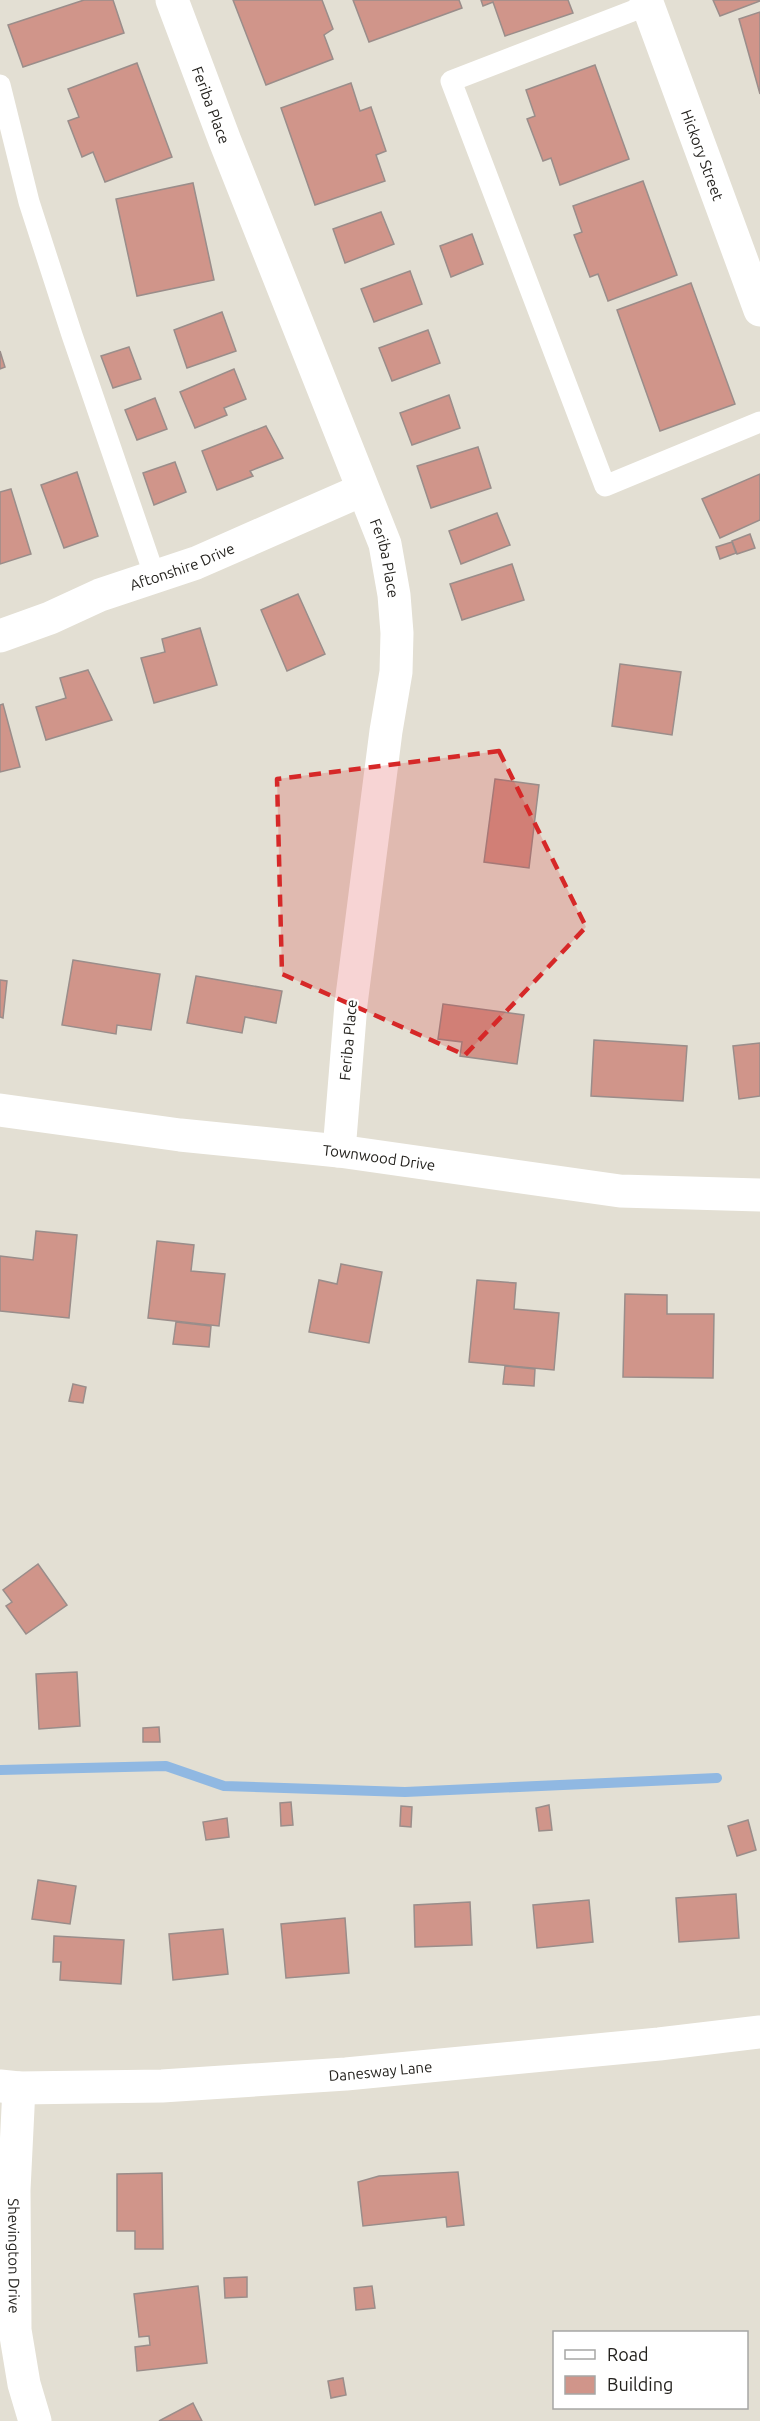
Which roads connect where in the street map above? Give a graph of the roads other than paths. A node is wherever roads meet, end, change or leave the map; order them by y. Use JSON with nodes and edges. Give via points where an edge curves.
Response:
{"nodes":[{"id":1,"x":172,"y":0,"type":"edge"},
{"id":2,"x":647,"y":2,"type":"edge"},
{"id":3,"x":0,"y":85,"type":"edge"},
{"id":4,"x":760,"y":310,"type":"edge"},
{"id":5,"x":760,"y":422,"type":"edge"},
{"id":6,"x":362,"y":490,"type":"junction"},
{"id":7,"x":155,"y":577,"type":"junction"},
{"id":8,"x":0,"y":636,"type":"edge"},
{"id":9,"x":0,"y":1110,"type":"edge"},
{"id":10,"x":339,"y":1152,"type":"junction"},
{"id":11,"x":760,"y":1195,"type":"edge"},
{"id":12,"x":760,"y":2032,"type":"edge"},
{"id":13,"x":10,"y":2087,"type":"edge"},
{"id":14,"x":35,"y":2421,"type":"edge"}],
"edges":[{"from":1,"to":6,"type":"street","name":"Feriba Place"},
{"from":2,"to":4,"type":"street","name":"Hickory Street"},
{"from":2,"to":5,"type":"lane","via":[[451,81],[605,486]]},
{"from":3,"to":7,"type":"lane","via":[[29,202]]},
{"from":6,"to":7,"type":"street","name":"Aftonshire Drive"},
{"from":6,"to":10,"type":"street","name":"Feriba Place","via":[[385,544],[397,633],[396,672],[351,1004]]},
{"from":7,"to":8,"type":"street","name":"Aftonshire Drive"},
{"from":9,"to":10,"type":"street","name":"Townwood Drive"},
{"from":10,"to":11,"type":"street","name":"Townwood Drive","via":[[620,1191]]},
{"from":12,"to":13,"type":"street","name":"Danesway Lane","via":[[346,2074],[162,2086]]},
{"from":13,"to":14,"type":"street","name":"Shevington Drive","via":[[15,2330]]}]}
